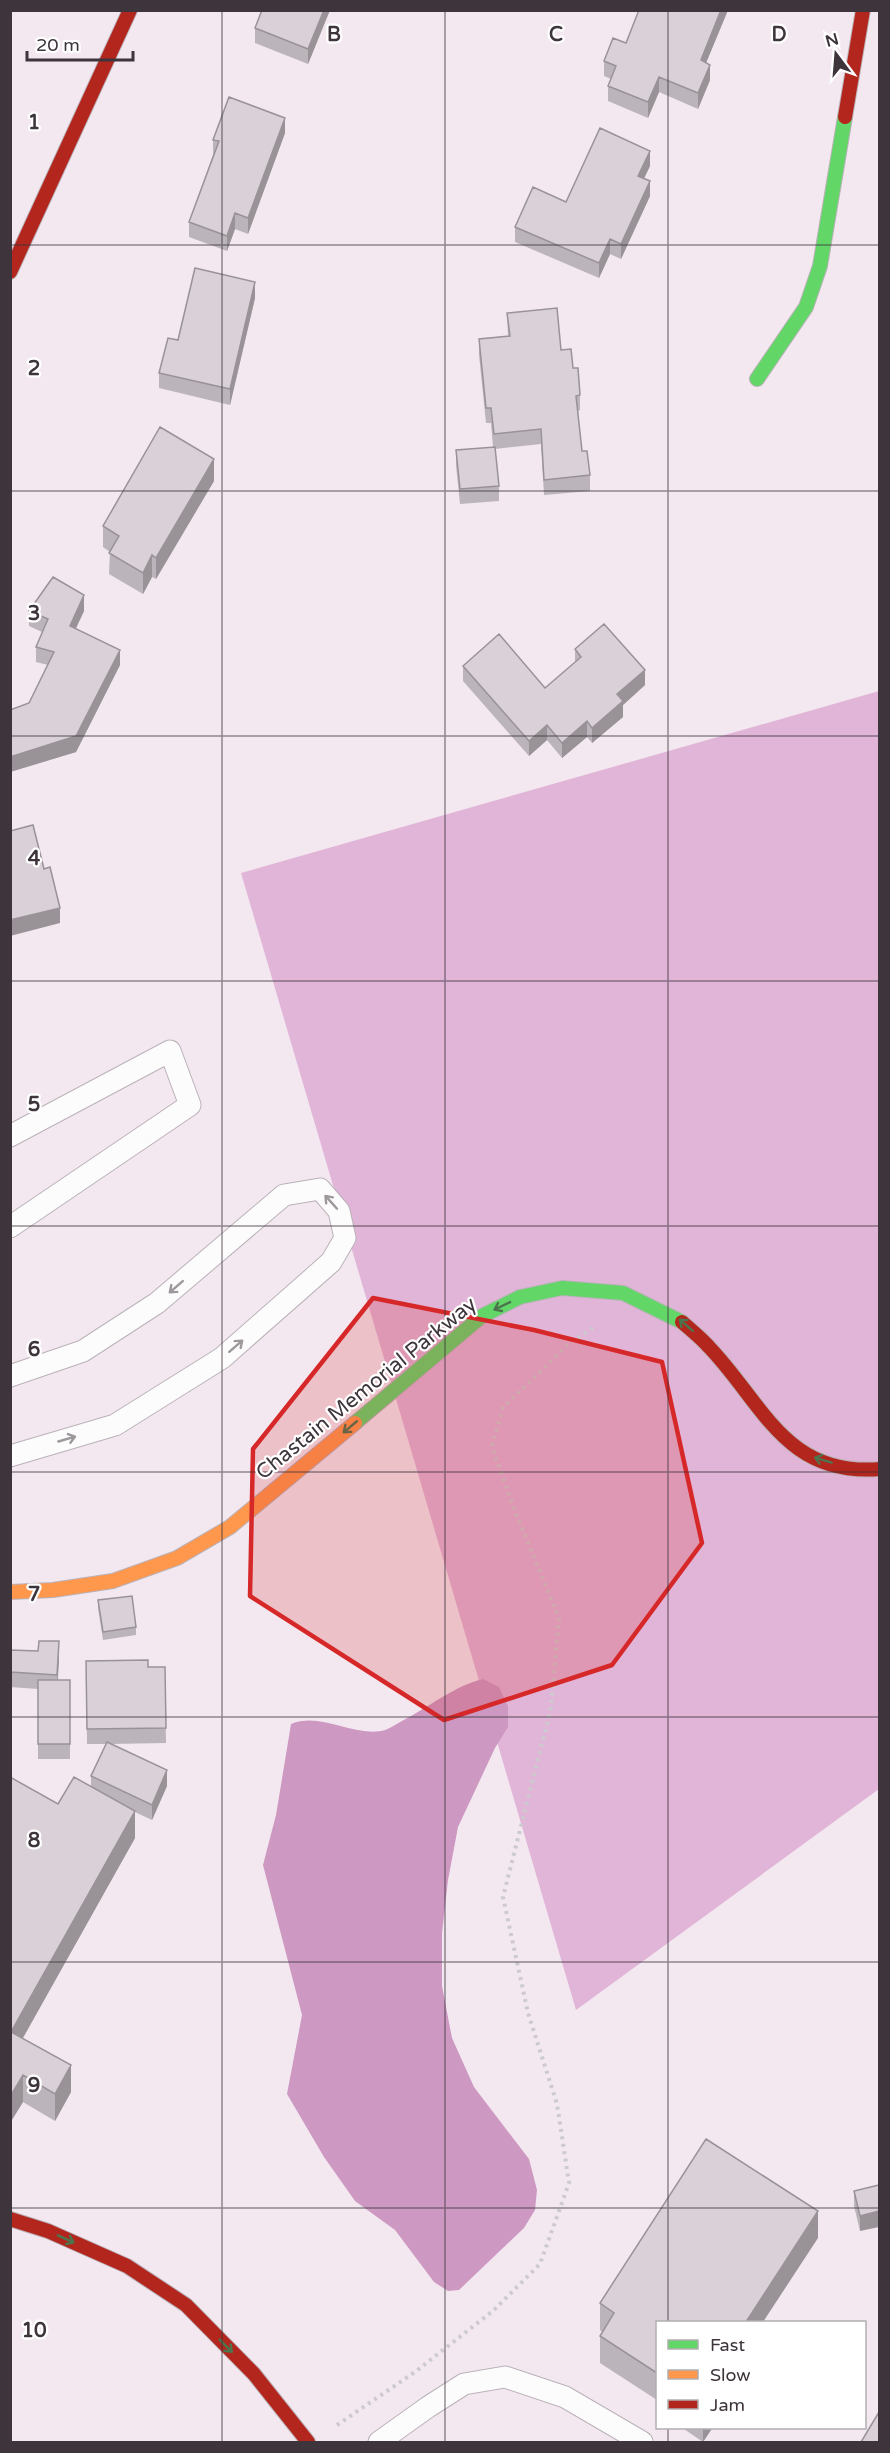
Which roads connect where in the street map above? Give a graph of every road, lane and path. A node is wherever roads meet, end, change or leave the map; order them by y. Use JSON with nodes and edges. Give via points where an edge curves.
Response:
{"nodes":[{"id":1,"x":130,"y":10,"type":"edge"},
{"id":2,"x":863,"y":10,"type":"edge"},
{"id":3,"x":10,"y":272,"type":"edge"},
{"id":4,"x":757,"y":379,"type":"dead end"},
{"id":5,"x":10,"y":1136,"type":"edge"},
{"id":6,"x":10,"y":1227,"type":"edge"},
{"id":7,"x":636,"y":1300,"type":"junction"},
{"id":8,"x":10,"y":1376,"type":"edge"},
{"id":9,"x":10,"y":1456,"type":"edge"},
{"id":10,"x":879,"y":1469,"type":"edge"},
{"id":11,"x":10,"y":1592,"type":"edge"},
{"id":12,"x":10,"y":2219,"type":"edge"},
{"id":13,"x":336,"y":2425,"type":"dead end"},
{"id":14,"x":308,"y":2442,"type":"edge"},
{"id":15,"x":379,"y":2442,"type":"edge"},
{"id":16,"x":642,"y":2442,"type":"edge"}],
"edges":[{"from":1,"to":3,"type":"street"},
{"from":2,"to":4,"type":"street","via":[[820,266],[807,307]]},
{"from":5,"to":6,"type":"lane","via":[[170,1051],[190,1105]]},
{"from":10,"to":7,"type":"street","name":"Chastain Memorial Parkway","one_way":true,"via":[[856,1471],[809,1456],[776,1431],[710,1347],[678,1318]]},
{"from":7,"to":11,"type":"street","name":"Chastain Memorial Parkway","one_way":true,"via":[[623,1293],[562,1288],[520,1297],[482,1316],[230,1527],[177,1558],[113,1581]]},
{"from":7,"to":13,"type":"path","via":[[571,1342],[503,1407],[492,1447],[559,1618],[550,1708],[504,1898],[528,2013],[557,2104],[569,2183],[540,2264],[468,2331]]},
{"from":9,"to":8,"type":"lane","one_way":true,"via":[[115,1425],[222,1358],[331,1262],[345,1238],[339,1211],[320,1189],[284,1195],[157,1303],[83,1351]]},
{"from":12,"to":14,"type":"street","one_way":true,"via":[[48,2231],[127,2266],[186,2306],[254,2374]]},
{"from":15,"to":16,"type":"lane","via":[[464,2384],[505,2377],[565,2397]]}]}
